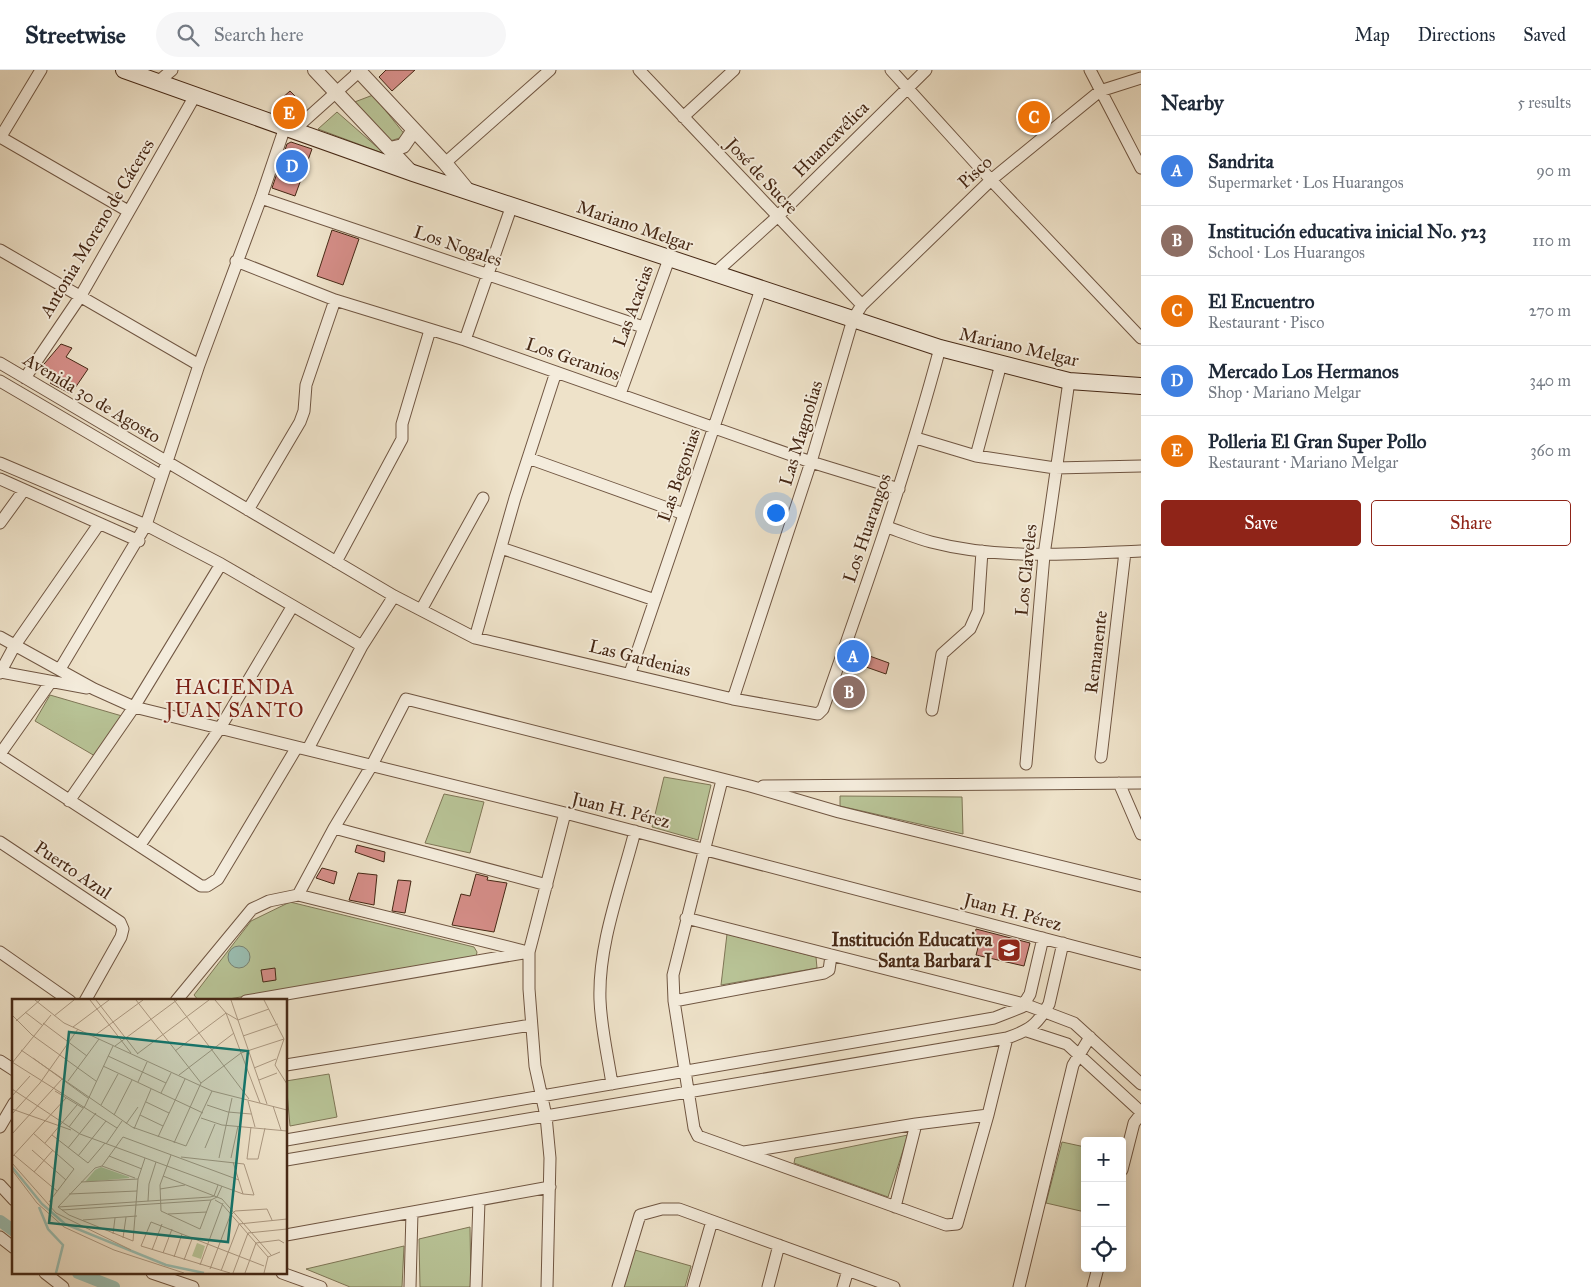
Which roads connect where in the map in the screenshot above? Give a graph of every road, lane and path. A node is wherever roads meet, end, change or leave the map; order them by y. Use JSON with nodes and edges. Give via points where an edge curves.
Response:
{"nodes":[{"id":1,"x":41,"y":70,"type":"edge"},
{"id":2,"x":124,"y":70,"type":"edge"},
{"id":3,"x":172,"y":70,"type":"edge"},
{"id":4,"x":315,"y":70,"type":"edge"},
{"id":5,"x":550,"y":70,"type":"edge"},
{"id":6,"x":638,"y":70,"type":"edge"},
{"id":7,"x":734,"y":70,"type":"edge"},
{"id":8,"x":891,"y":70,"type":"edge"},
{"id":9,"x":926,"y":70,"type":"edge"},
{"id":10,"x":1090,"y":70,"type":"edge"},
{"id":11,"x":359,"y":71,"type":"edge"},
{"id":12,"x":1141,"y":78,"type":"edge"},
{"id":13,"x":159,"y":81,"type":"junction"},
{"id":14,"x":907,"y":88,"type":"junction"},
{"id":15,"x":1100,"y":91,"type":"junction"},
{"id":16,"x":196,"y":94,"type":"junction"},
{"id":17,"x":337,"y":94,"type":"junction"},
{"id":18,"x":683,"y":117,"type":"junction"},
{"id":19,"x":289,"y":128,"type":"junction"},
{"id":20,"x":414,"y":130,"type":"junction"},
{"id":21,"x":0,"y":137,"type":"edge"},
{"id":22,"x":390,"y":149,"type":"junction"},
{"id":23,"x":445,"y":163,"type":"junction"},
{"id":24,"x":1141,"y":168,"type":"edge"},
{"id":25,"x":413,"y":173,"type":"junction"},
{"id":26,"x":991,"y":180,"type":"junction"},
{"id":27,"x":469,"y":192,"type":"junction"},
{"id":28,"x":261,"y":198,"type":"junction"},
{"id":29,"x":512,"y":205,"type":"junction"},
{"id":30,"x":128,"y":211,"type":"junction"},
{"id":31,"x":776,"y":217,"type":"junction"},
{"id":32,"x":0,"y":250,"type":"edge"},
{"id":33,"x":669,"y":259,"type":"junction"},
{"id":34,"x":236,"y":261,"type":"junction"},
{"id":35,"x":715,"y":273,"type":"junction"},
{"id":36,"x":487,"y":274,"type":"junction"},
{"id":37,"x":761,"y":289,"type":"junction"},
{"id":38,"x":80,"y":297,"type":"junction"},
{"id":39,"x":335,"y":300,"type":"junction"},
{"id":40,"x":862,"y":305,"type":"junction"},
{"id":41,"x":853,"y":319,"type":"junction"},
{"id":42,"x":643,"y":328,"type":"junction"},
{"id":43,"x":430,"y":330,"type":"junction"},
{"id":44,"x":1141,"y":338,"type":"edge"},
{"id":45,"x":465,"y":340,"type":"junction"},
{"id":46,"x":940,"y":348,"type":"junction"},
{"id":47,"x":0,"y":363,"type":"edge"},
{"id":48,"x":1001,"y":364,"type":"junction"},
{"id":49,"x":199,"y":365,"type":"junction"},
{"id":50,"x":556,"y":372,"type":"junction"},
{"id":51,"x":25,"y":378,"type":"junction"},
{"id":52,"x":0,"y":381,"type":"edge"},
{"id":53,"x":1069,"y":381,"type":"junction"},
{"id":54,"x":1141,"y":386,"type":"edge"},
{"id":55,"x":620,"y":394,"type":"junction"},
{"id":56,"x":714,"y":428,"type":"junction"},
{"id":57,"x":916,"y":438,"type":"junction"},
{"id":58,"x":976,"y":456,"type":"junction"},
{"id":59,"x":528,"y":458,"type":"junction"},
{"id":60,"x":811,"y":462,"type":"junction"},
{"id":61,"x":0,"y":463,"type":"edge"},
{"id":62,"x":166,"y":463,"type":"junction"},
{"id":63,"x":1141,"y":466,"type":"edge"},
{"id":64,"x":1055,"y":468,"type":"junction"},
{"id":65,"x":162,"y":476,"type":"junction"},
{"id":66,"x":0,"y":479,"type":"edge"},
{"id":67,"x":24,"y":490,"type":"junction"},
{"id":68,"x":899,"y":490,"type":"junction"},
{"id":69,"x":483,"y":498,"type":"dead end"},
{"id":70,"x":248,"y":510,"type":"junction"},
{"id":71,"x":684,"y":514,"type":"junction"},
{"id":72,"x":0,"y":523,"type":"edge"},
{"id":73,"x":99,"y":524,"type":"junction"},
{"id":74,"x":146,"y":525,"type":"junction"},
{"id":75,"x":887,"y":527,"type":"junction"},
{"id":76,"x":139,"y":541,"type":"junction"},
{"id":77,"x":501,"y":548,"type":"junction"},
{"id":78,"x":982,"y":551,"type":"junction"},
{"id":79,"x":1141,"y":551,"type":"edge"},
{"id":80,"x":1125,"y":552,"type":"junction"},
{"id":81,"x":1044,"y":555,"type":"junction"},
{"id":82,"x":336,"y":562,"type":"junction"},
{"id":83,"x":221,"y":564,"type":"junction"},
{"id":84,"x":394,"y":596,"type":"junction"},
{"id":85,"x":655,"y":600,"type":"junction"},
{"id":86,"x":292,"y":607,"type":"junction"},
{"id":87,"x":421,"y":610,"type":"junction"},
{"id":88,"x":0,"y":637,"type":"edge"},
{"id":89,"x":475,"y":638,"type":"junction"},
{"id":90,"x":15,"y":644,"type":"junction"},
{"id":91,"x":362,"y":646,"type":"junction"},
{"id":92,"x":60,"y":669,"type":"junction"},
{"id":93,"x":0,"y":672,"type":"edge"},
{"id":94,"x":630,"y":673,"type":"junction"},
{"id":95,"x":50,"y":682,"type":"junction"},
{"id":96,"x":94,"y":689,"type":"junction"},
{"id":97,"x":733,"y":699,"type":"junction"},
{"id":98,"x":134,"y":707,"type":"junction"},
{"id":99,"x":932,"y":710,"type":"dead end"},
{"id":100,"x":818,"y":714,"type":"joint"},
{"id":101,"x":220,"y":728,"type":"junction"},
{"id":102,"x":302,"y":748,"type":"junction"},
{"id":103,"x":0,"y":754,"type":"edge"},
{"id":104,"x":1101,"y":757,"type":"dead end"},
{"id":105,"x":1026,"y":764,"type":"dead end"},
{"id":106,"x":372,"y":765,"type":"junction"},
{"id":107,"x":722,"y":780,"type":"junction"},
{"id":108,"x":1120,"y":783,"type":"junction"},
{"id":109,"x":1141,"y":783,"type":"edge"},
{"id":110,"x":750,"y":786,"type":"junction"},
{"id":111,"x":69,"y":801,"type":"junction"},
{"id":112,"x":564,"y":813,"type":"junction"},
{"id":113,"x":334,"y":828,"type":"junction"},
{"id":114,"x":635,"y":832,"type":"junction"},
{"id":115,"x":1141,"y":834,"type":"edge"},
{"id":116,"x":0,"y":842,"type":"edge"},
{"id":117,"x":140,"y":845,"type":"junction"},
{"id":118,"x":704,"y":850,"type":"junction"},
{"id":119,"x":547,"y":884,"type":"junction"},
{"id":120,"x":1141,"y":886,"type":"edge"},
{"id":121,"x":298,"y":895,"type":"junction"},
{"id":122,"x":686,"y":918,"type":"junction"},
{"id":123,"x":1043,"y":938,"type":"junction"},
{"id":124,"x":1063,"y":943,"type":"junction"},
{"id":125,"x":0,"y":952,"type":"edge"},
{"id":126,"x":529,"y":952,"type":"junction"},
{"id":127,"x":831,"y":956,"type":"junction"},
{"id":128,"x":1141,"y":964,"type":"edge"},
{"id":129,"x":67,"y":999,"type":"edge"},
{"id":130,"x":85,"y":999,"type":"edge"},
{"id":131,"x":178,"y":999,"type":"edge"},
{"id":132,"x":258,"y":999,"type":"edge"},
{"id":133,"x":674,"y":1001,"type":"junction"},
{"id":134,"x":1024,"y":1004,"type":"junction"},
{"id":135,"x":1044,"y":1012,"type":"junction"},
{"id":136,"x":531,"y":1025,"type":"junction"},
{"id":137,"x":1027,"y":1031,"type":"junction"},
{"id":138,"x":1090,"y":1036,"type":"junction"},
{"id":139,"x":1007,"y":1038,"type":"junction"},
{"id":140,"x":1080,"y":1054,"type":"junction"},
{"id":141,"x":0,"y":1061,"type":"edge"},
{"id":142,"x":288,"y":1065,"type":"edge"},
{"id":143,"x":12,"y":1069,"type":"edge"},
{"id":144,"x":685,"y":1072,"type":"junction"},
{"id":145,"x":612,"y":1084,"type":"junction"},
{"id":146,"x":1141,"y":1084,"type":"edge"},
{"id":147,"x":688,"y":1093,"type":"junction"},
{"id":148,"x":542,"y":1097,"type":"junction"},
{"id":149,"x":12,"y":1106,"type":"edge"},
{"id":150,"x":1141,"y":1113,"type":"edge"},
{"id":151,"x":546,"y":1116,"type":"junction"},
{"id":152,"x":988,"y":1116,"type":"junction"},
{"id":153,"x":916,"y":1124,"type":"junction"},
{"id":154,"x":0,"y":1127,"type":"edge"},
{"id":155,"x":288,"y":1140,"type":"edge"},
{"id":156,"x":742,"y":1153,"type":"junction"},
{"id":157,"x":1126,"y":1154,"type":"edge"},
{"id":158,"x":288,"y":1160,"type":"edge"},
{"id":159,"x":0,"y":1185,"type":"edge"},
{"id":160,"x":550,"y":1187,"type":"junction"},
{"id":161,"x":12,"y":1198,"type":"edge"},
{"id":162,"x":479,"y":1201,"type":"junction"},
{"id":163,"x":895,"y":1207,"type":"junction"},
{"id":164,"x":412,"y":1212,"type":"junction"},
{"id":165,"x":712,"y":1221,"type":"junction"},
{"id":166,"x":288,"y":1235,"type":"edge"},
{"id":167,"x":0,"y":1237,"type":"edge"},
{"id":168,"x":780,"y":1245,"type":"junction"},
{"id":169,"x":12,"y":1246,"type":"edge"},
{"id":170,"x":848,"y":1270,"type":"junction"},
{"id":171,"x":1097,"y":1272,"type":"edge"},
{"id":172,"x":46,"y":1274,"type":"edge"},
{"id":173,"x":155,"y":1274,"type":"edge"},
{"id":174,"x":285,"y":1274,"type":"edge"},
{"id":175,"x":63,"y":1287,"type":"edge"},
{"id":176,"x":193,"y":1287,"type":"edge"},
{"id":177,"x":322,"y":1287,"type":"edge"},
{"id":178,"x":410,"y":1287,"type":"edge"},
{"id":179,"x":476,"y":1287,"type":"edge"},
{"id":180,"x":547,"y":1287,"type":"edge"},
{"id":181,"x":618,"y":1287,"type":"edge"},
{"id":182,"x":693,"y":1287,"type":"edge"},
{"id":183,"x":768,"y":1287,"type":"edge"},
{"id":184,"x":843,"y":1287,"type":"edge"},
{"id":185,"x":894,"y":1287,"type":"edge"},
{"id":186,"x":1019,"y":1287,"type":"edge"},
{"id":187,"x":1093,"y":1287,"type":"edge"}],
"edges":[{"from":1,"to":21,"type":"street"},
{"from":2,"to":13,"type":"main road","name":"Mariano Melgar"},
{"from":3,"to":13,"type":"street"},
{"from":4,"to":17,"type":"street"},
{"from":5,"to":23,"type":"street"},
{"from":6,"to":18,"type":"street","name":"José de Sucre"},
{"from":7,"to":18,"type":"street"},
{"from":8,"to":14,"type":"street"},
{"from":9,"to":14,"type":"street","name":"Huancavélica"},
{"from":10,"to":15,"type":"street"},
{"from":11,"to":17,"type":"street"},
{"from":11,"to":20,"type":"street"},
{"from":12,"to":15,"type":"street","name":"Pisco"},
{"from":13,"to":16,"type":"main road","name":"Mariano Melgar"},
{"from":14,"to":26,"type":"street"},
{"from":14,"to":31,"type":"street","name":"Huancavélica"},
{"from":15,"to":24,"type":"street"},
{"from":15,"to":26,"type":"street","name":"Pisco"},
{"from":16,"to":19,"type":"main road","name":"Mariano Melgar"},
{"from":16,"to":30,"type":"street","name":"Antonia Moreno de Cáceres"},
{"from":17,"to":19,"type":"street"},
{"from":17,"to":22,"type":"street"},
{"from":18,"to":31,"type":"street","name":"José de Sucre"},
{"from":19,"to":25,"type":"main road","name":"Mariano Melgar"},
{"from":19,"to":28,"type":"street"},
{"from":20,"to":22,"type":"street","via":[[405,144]]},
{"from":20,"to":23,"type":"street"},
{"from":21,"to":30,"type":"street"},
{"from":22,"to":25,"type":"street"},
{"from":23,"to":27,"type":"street"},
{"from":25,"to":27,"type":"main road","name":"Mariano Melgar"},
{"from":26,"to":40,"type":"street","name":"Pisco"},
{"from":26,"to":44,"type":"street"},
{"from":27,"to":29,"type":"main road","name":"Mariano Melgar"},
{"from":28,"to":34,"type":"street"},
{"from":28,"to":36,"type":"street","name":"Los Nogales"},
{"from":29,"to":33,"type":"main road","name":"Mariano Melgar"},
{"from":29,"to":36,"type":"street"},
{"from":30,"to":38,"type":"street","name":"Antonia Moreno de Cáceres"},
{"from":31,"to":35,"type":"street","name":"Huancavélica"},
{"from":31,"to":40,"type":"street","name":"José de Sucre"},
{"from":32,"to":38,"type":"street"},
{"from":33,"to":35,"type":"main road","name":"Mariano Melgar"},
{"from":33,"to":42,"type":"street","name":"Las Acacias"},
{"from":34,"to":39,"type":"street","name":"Los Geranios"},
{"from":34,"to":49,"type":"street"},
{"from":35,"to":37,"type":"main road","name":"Mariano Melgar"},
{"from":36,"to":42,"type":"street","name":"Los Nogales"},
{"from":36,"to":45,"type":"street"},
{"from":37,"to":41,"type":"main road","name":"Mariano Melgar"},
{"from":37,"to":56,"type":"street","name":"Las Begonias"},
{"from":38,"to":49,"type":"street"},
{"from":38,"to":51,"type":"street","name":"Antonia Moreno de Cáceres"},
{"from":39,"to":43,"type":"street","name":"Los Geranios"},
{"from":39,"to":70,"type":"street","via":[[306,385],[300,422]]},
{"from":40,"to":41,"type":"street","name":"Pisco"},
{"from":41,"to":46,"type":"main road","name":"Mariano Melgar"},
{"from":41,"to":60,"type":"street","name":"Las Magnolias"},
{"from":42,"to":55,"type":"street","name":"Las Acacias"},
{"from":43,"to":45,"type":"street","name":"Los Geranios"},
{"from":43,"to":82,"type":"street","via":[[402,424],[402,439]]},
{"from":45,"to":50,"type":"street","name":"Los Geranios"},
{"from":46,"to":48,"type":"main road","name":"Mariano Melgar"},
{"from":46,"to":57,"type":"street","name":"Los Huarangos"},
{"from":47,"to":51,"type":"street","name":"Avenida 30 de Agosto"},
{"from":48,"to":53,"type":"main road","name":"Mariano Melgar"},
{"from":48,"to":58,"type":"street"},
{"from":49,"to":62,"type":"street"},
{"from":50,"to":55,"type":"street","name":"Los Geranios"},
{"from":50,"to":59,"type":"street"},
{"from":51,"to":62,"type":"street","name":"Avenida 30 de Agosto"},
{"from":52,"to":65,"type":"street","name":"Avenida 30 de Agosto"},
{"from":53,"to":54,"type":"main road","name":"Mariano Melgar"},
{"from":53,"to":64,"type":"street","name":"Los Claveles"},
{"from":55,"to":56,"type":"street","name":"Los Geranios"},
{"from":56,"to":60,"type":"street","name":"Los Geranios"},
{"from":56,"to":71,"type":"street","name":"Las Begonias"},
{"from":57,"to":58,"type":"street"},
{"from":57,"to":68,"type":"street","name":"Los Huarangos"},
{"from":58,"to":64,"type":"street"},
{"from":59,"to":71,"type":"street"},
{"from":59,"to":77,"type":"street"},
{"from":60,"to":68,"type":"street","name":"Los Geranios"},
{"from":60,"to":97,"type":"street","name":"Las Magnolias"},
{"from":61,"to":74,"type":"street"},
{"from":62,"to":65,"type":"street"},
{"from":62,"to":70,"type":"street","name":"Avenida 30 de Agosto"},
{"from":63,"to":64,"type":"street"},
{"from":64,"to":81,"type":"street","name":"Los Claveles"},
{"from":65,"to":74,"type":"street"},
{"from":66,"to":67,"type":"street"},
{"from":67,"to":72,"type":"street"},
{"from":67,"to":73,"type":"street"},
{"from":68,"to":75,"type":"street","name":"Los Huarangos"},
{"from":69,"to":87,"type":"street"},
{"from":70,"to":82,"type":"street","name":"Avenida 30 de Agosto"},
{"from":71,"to":85,"type":"street","name":"Las Begonias"},
{"from":73,"to":76,"type":"street"},
{"from":73,"to":90,"type":"street"},
{"from":74,"to":76,"type":"street"},
{"from":74,"to":83,"type":"street"},
{"from":75,"to":78,"type":"street","via":[[931,542]]},
{"from":75,"to":100,"type":"street","name":"Los Huarangos","via":[[823,709]]},
{"from":76,"to":92,"type":"street"},
{"from":77,"to":85,"type":"street"},
{"from":77,"to":89,"type":"street"},
{"from":78,"to":81,"type":"street"},
{"from":78,"to":99,"type":"street","via":[[978,611],[970,630],[942,654]]},
{"from":79,"to":80,"type":"street"},
{"from":80,"to":81,"type":"street"},
{"from":80,"to":104,"type":"street","name":"Remanente"},
{"from":81,"to":105,"type":"street","name":"Los Claveles"},
{"from":82,"to":84,"type":"street","name":"Las Gardenias"},
{"from":83,"to":86,"type":"street"},
{"from":83,"to":98,"type":"street"},
{"from":84,"to":87,"type":"street","name":"Las Gardenias"},
{"from":84,"to":91,"type":"street"},
{"from":85,"to":94,"type":"street","name":"Las Begonias"},
{"from":86,"to":91,"type":"street"},
{"from":86,"to":101,"type":"street"},
{"from":87,"to":89,"type":"street","name":"Las Gardenias"},
{"from":88,"to":90,"type":"street"},
{"from":89,"to":94,"type":"street","name":"Las Gardenias"},
{"from":90,"to":92,"type":"street"},
{"from":90,"to":93,"type":"street"},
{"from":91,"to":102,"type":"street"},
{"from":92,"to":96,"type":"street"},
{"from":93,"to":95,"type":"street"},
{"from":94,"to":97,"type":"street","name":"Las Gardenias"},
{"from":95,"to":96,"type":"street"},
{"from":95,"to":103,"type":"street"},
{"from":96,"to":98,"type":"street","name":"Juan H. Pérez"},
{"from":97,"to":100,"type":"street","name":"Las Gardenias"},
{"from":98,"to":101,"type":"street","name":"Juan H. Pérez"},
{"from":98,"to":111,"type":"street"},
{"from":101,"to":102,"type":"street","name":"Juan H. Pérez"},
{"from":101,"to":117,"type":"street"},
{"from":102,"to":106,"type":"street","name":"Juan H. Pérez"},
{"from":102,"to":117,"type":"street","via":[[212,884],[201,886]]},
{"from":103,"to":111,"type":"street"},
{"from":106,"to":107,"type":"street","via":[[405,701],[409,699]]},
{"from":106,"to":112,"type":"street","name":"Juan H. Pérez"},
{"from":106,"to":113,"type":"street"},
{"from":107,"to":110,"type":"street"},
{"from":107,"to":118,"type":"street"},
{"from":108,"to":109,"type":"street"},
{"from":108,"to":110,"type":"street"},
{"from":108,"to":115,"type":"street"},
{"from":110,"to":120,"type":"street","via":[[839,812]]},
{"from":111,"to":117,"type":"street"},
{"from":112,"to":114,"type":"street","name":"Juan H. Pérez"},
{"from":112,"to":119,"type":"street"},
{"from":113,"to":119,"type":"street"},
{"from":113,"to":121,"type":"street"},
{"from":114,"to":118,"type":"street","name":"Juan H. Pérez"},
{"from":114,"to":145,"type":"street","via":[[605,948],[602,974],[600,1000]]},
{"from":116,"to":130,"type":"street","name":"Puerto Azul","via":[[120,922],[121,936]]},
{"from":118,"to":122,"type":"street"},
{"from":118,"to":123,"type":"street","name":"Juan H. Pérez"},
{"from":119,"to":126,"type":"street"},
{"from":121,"to":126,"type":"street"},
{"from":121,"to":131,"type":"street","via":[[269,901],[252,909]]},
{"from":122,"to":127,"type":"street","via":[[826,952]]},
{"from":122,"to":133,"type":"street","via":[[674,966]]},
{"from":123,"to":124,"type":"street","name":"Juan H. Pérez"},
{"from":123,"to":134,"type":"street","via":[[1030,994]]},
{"from":124,"to":128,"type":"street","name":"Juan H. Pérez"},
{"from":124,"to":135,"type":"street","via":[[1049,1004]]},
{"from":125,"to":129,"type":"street"},
{"from":126,"to":132,"type":"street"},
{"from":126,"to":136,"type":"street"},
{"from":127,"to":133,"type":"street","via":[[828,970],[824,973]]},
{"from":127,"to":134,"type":"street"},
{"from":133,"to":144,"type":"street"},
{"from":134,"to":135,"type":"street"},
{"from":134,"to":144,"type":"street","via":[[994,1018]]},
{"from":135,"to":137,"type":"street"},
{"from":135,"to":138,"type":"street","via":[[1074,1023]]},
{"from":136,"to":142,"type":"street"},
{"from":136,"to":148,"type":"street"},
{"from":137,"to":139,"type":"street"},
{"from":137,"to":140,"type":"street","via":[[1057,1039]]},
{"from":138,"to":140,"type":"street"},
{"from":138,"to":146,"type":"street"},
{"from":139,"to":147,"type":"street"},
{"from":139,"to":152,"type":"street"},
{"from":140,"to":150,"type":"street"},
{"from":140,"to":186,"type":"street","via":[[1073,1065]]},
{"from":141,"to":143,"type":"street"},
{"from":144,"to":145,"type":"street"},
{"from":144,"to":147,"type":"street"},
{"from":145,"to":148,"type":"street"},
{"from":147,"to":151,"type":"street"},
{"from":147,"to":156,"type":"street","via":[[698,1136]]},
{"from":148,"to":151,"type":"street"},
{"from":148,"to":155,"type":"street"},
{"from":149,"to":154,"type":"street"},
{"from":150,"to":157,"type":"street","via":[[1134,1123]]},
{"from":151,"to":158,"type":"street"},
{"from":151,"to":160,"type":"street"},
{"from":152,"to":153,"type":"street"},
{"from":152,"to":163,"type":"street","via":[[957,1224],[946,1225]]},
{"from":153,"to":156,"type":"street"},
{"from":153,"to":163,"type":"street"},
{"from":156,"to":163,"type":"street"},
{"from":159,"to":161,"type":"street"},
{"from":160,"to":162,"type":"street"},
{"from":160,"to":180,"type":"street"},
{"from":162,"to":164,"type":"street"},
{"from":162,"to":179,"type":"street"},
{"from":164,"to":166,"type":"street"},
{"from":164,"to":178,"type":"street"},
{"from":165,"to":168,"type":"street"},
{"from":165,"to":181,"type":"street","via":[[679,1209],[662,1209],[640,1215]]},
{"from":165,"to":182,"type":"street"},
{"from":167,"to":169,"type":"street"},
{"from":168,"to":170,"type":"street"},
{"from":168,"to":183,"type":"street"},
{"from":170,"to":184,"type":"street"},
{"from":170,"to":185,"type":"street"},
{"from":171,"to":187,"type":"street"},
{"from":172,"to":175,"type":"street"},
{"from":173,"to":176,"type":"street"},
{"from":174,"to":177,"type":"street"}]}
